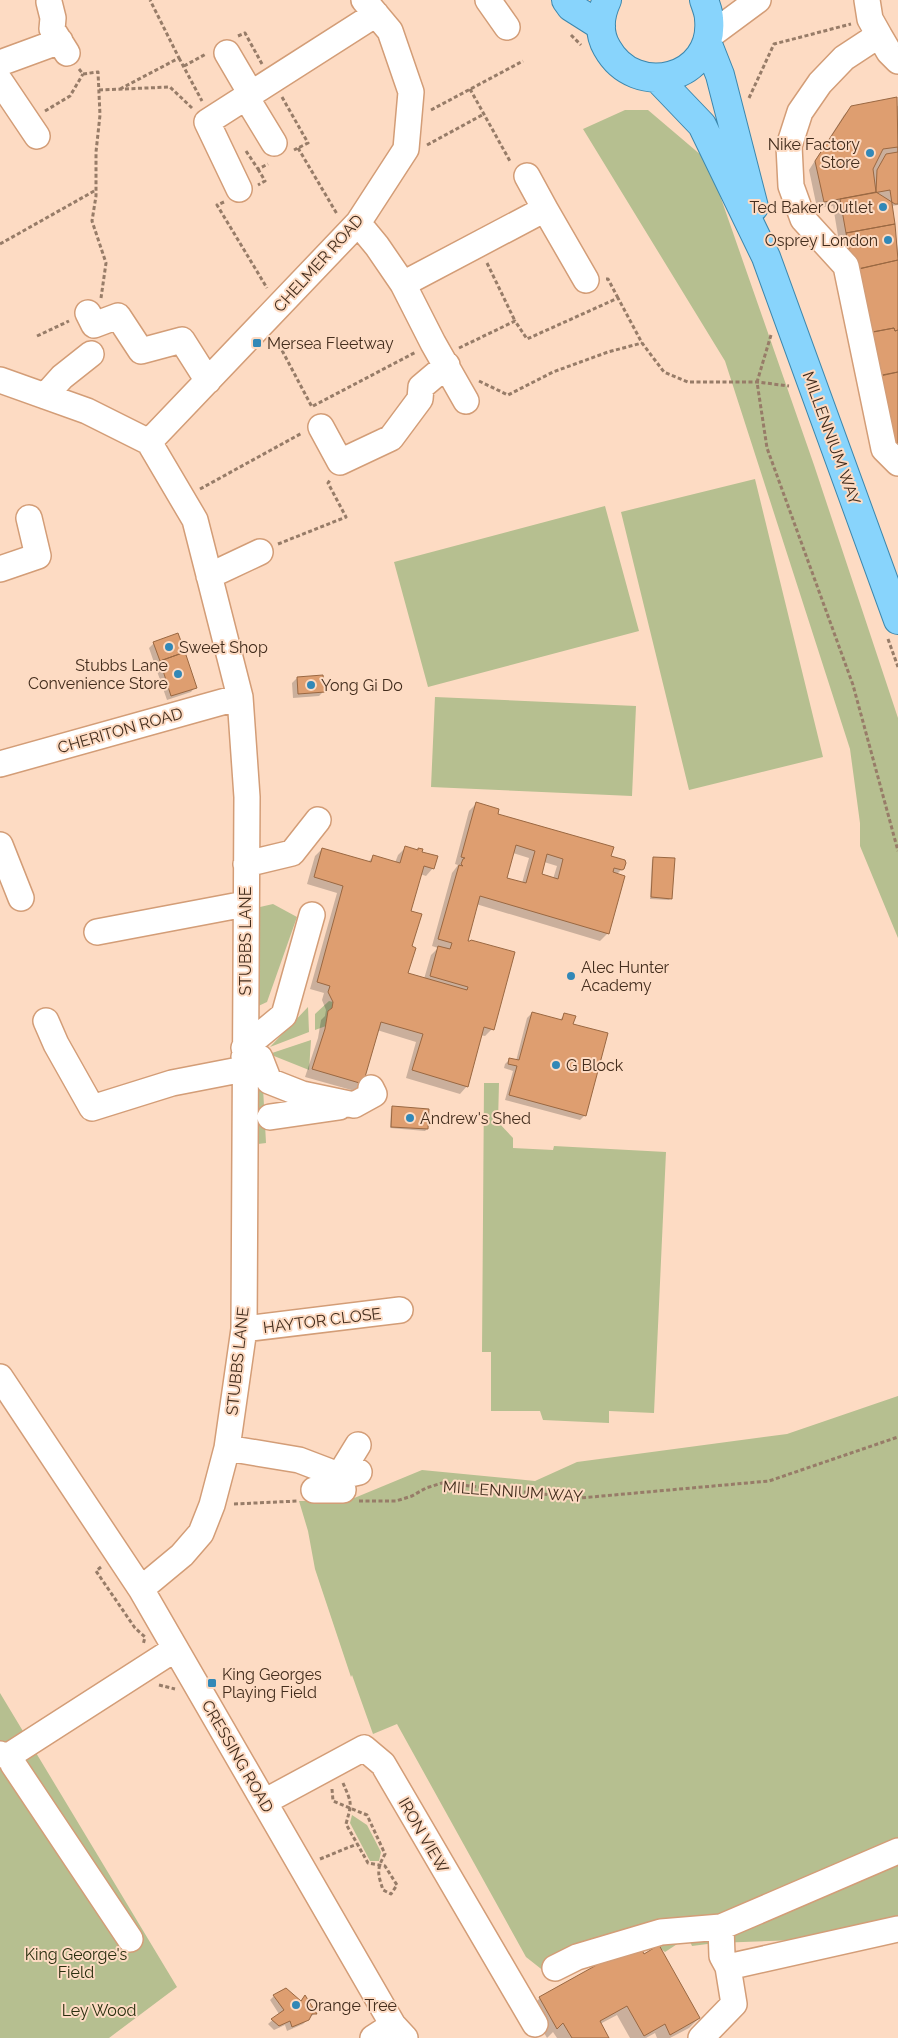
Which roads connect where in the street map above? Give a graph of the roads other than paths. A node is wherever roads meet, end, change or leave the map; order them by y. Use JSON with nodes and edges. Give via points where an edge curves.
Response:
{"nodes":[{"id":1,"x":488,"y":0,"type":"edge"},
{"id":2,"x":566,"y":0,"type":"edge"},
{"id":3,"x":607,"y":0,"type":"edge"},
{"id":4,"x":704,"y":0,"type":"edge"},
{"id":5,"x":758,"y":0,"type":"edge"},
{"id":6,"x":47,"y":1,"type":"edge"},
{"id":7,"x":370,"y":7,"type":"edge"},
{"id":8,"x":872,"y":18,"type":"edge"},
{"id":9,"x":600,"y":26,"type":"junction"},
{"id":10,"x":507,"y":27,"type":"dead end"},
{"id":11,"x":708,"y":39,"type":"junction"},
{"id":12,"x":227,"y":53,"type":"dead end"},
{"id":13,"x":898,"y":61,"type":"edge"},
{"id":14,"x":0,"y":64,"type":"edge"},
{"id":15,"x":658,"y":79,"type":"junction"},
{"id":16,"x":0,"y":81,"type":"edge"},
{"id":17,"x":249,"y":95,"type":"junction"},
{"id":18,"x":32,"y":129,"type":"road end"},
{"id":19,"x":286,"y":146,"type":"road end"},
{"id":20,"x":527,"y":176,"type":"road end"},
{"id":21,"x":240,"y":192,"type":"road end"},
{"id":22,"x":545,"y":209,"type":"junction"},
{"id":23,"x":356,"y":225,"type":"junction"},
{"id":24,"x":766,"y":257,"type":"junction"},
{"id":25,"x":586,"y":280,"type":"dead end"},
{"id":26,"x":403,"y":284,"type":"junction"},
{"id":27,"x":88,"y":313,"type":"road end"},
{"id":28,"x":91,"y":354,"type":"dead end"},
{"id":29,"x":447,"y":365,"type":"junction"},
{"id":30,"x":0,"y":381,"type":"edge"},
{"id":31,"x":208,"y":381,"type":"junction"},
{"id":32,"x":45,"y":396,"type":"junction"},
{"id":33,"x":466,"y":401,"type":"dead end"},
{"id":34,"x":314,"y":420,"type":"road end"},
{"id":35,"x":149,"y":442,"type":"junction"},
{"id":36,"x":898,"y":464,"type":"edge"},
{"id":37,"x":30,"y":518,"type":"dead end"},
{"id":38,"x":260,"y":552,"type":"road end"},
{"id":39,"x":0,"y":569,"type":"edge"},
{"id":40,"x":209,"y":576,"type":"junction"},
{"id":41,"x":898,"y":620,"type":"edge"},
{"id":42,"x":240,"y":696,"type":"junction"},
{"id":43,"x":0,"y":764,"type":"edge"},
{"id":44,"x":318,"y":820,"type":"dead end"},
{"id":45,"x":0,"y":845,"type":"edge"},
{"id":46,"x":246,"y":864,"type":"junction"},
{"id":47,"x":21,"y":898,"type":"dead end"},
{"id":48,"x":245,"y":904,"type":"junction"},
{"id":49,"x":312,"y":915,"type":"dead end"},
{"id":50,"x":97,"y":932,"type":"dead end"},
{"id":51,"x":46,"y":1021,"type":"dead end"},
{"id":52,"x":244,"y":1058,"type":"junction"},
{"id":53,"x":270,"y":1117,"type":"dead end"},
{"id":54,"x":400,"y":1310,"type":"dead end"},
{"id":55,"x":244,"y":1329,"type":"junction"},
{"id":56,"x":0,"y":1377,"type":"edge"},
{"id":57,"x":358,"y":1445,"type":"dead end"},
{"id":58,"x":227,"y":1448,"type":"junction"},
{"id":59,"x":350,"y":1474,"type":"junction"},
{"id":60,"x":307,"y":1496,"type":"road end"},
{"id":61,"x":141,"y":1589,"type":"junction"},
{"id":62,"x":175,"y":1648,"type":"junction"},
{"id":63,"x":5,"y":1754,"type":"edge"},
{"id":64,"x":264,"y":1802,"type":"junction"},
{"id":65,"x":898,"y":1851,"type":"edge"},
{"id":66,"x":721,"y":1927,"type":"junction"},
{"id":67,"x":898,"y":1928,"type":"edge"},
{"id":68,"x":130,"y":1939,"type":"dead end"},
{"id":69,"x":728,"y":1967,"type":"junction"},
{"id":70,"x":554,"y":1968,"type":"dead end"},
{"id":71,"x":534,"y":2024,"type":"dead end"},
{"id":72,"x":390,"y":2034,"type":"edge"},
{"id":73,"x":701,"y":2038,"type":"edge"}],
"edges":[{"from":1,"to":10,"type":"street"},
{"from":2,"to":9,"type":"main road","via":[[571,7]]},
{"from":3,"to":9,"type":"main road"},
{"from":4,"to":11,"type":"main road","via":[[710,18]]},
{"from":5,"to":11,"type":"street"},
{"from":6,"to":14,"type":"street","via":[[53,18],[52,28],[63,47]]},
{"from":7,"to":17,"type":"street"},
{"from":7,"to":23,"type":"street","name":"CHELMER ROAD","via":[[390,31],[412,92],[406,149]]},
{"from":8,"to":13,"type":"street","via":[[889,52]]},
{"from":8,"to":36,"type":"street","via":[[800,112],[789,146],[792,186],[803,219],[846,266],[884,449]]},
{"from":9,"to":15,"type":"main road","via":[[612,58],[625,70],[641,77]]},
{"from":11,"to":15,"type":"main road","via":[[700,56],[688,68]]},
{"from":11,"to":24,"type":"main road","name":"MILLENNIUM WAY","via":[[741,152]]},
{"from":12,"to":17,"type":"street"},
{"from":15,"to":24,"type":"main road","name":"MILLENNIUM WAY","via":[[702,125]]},
{"from":16,"to":18,"type":"street"},
{"from":17,"to":19,"type":"street"},
{"from":17,"to":21,"type":"street","via":[[209,120]]},
{"from":20,"to":22,"type":"street"},
{"from":22,"to":25,"type":"street"},
{"from":22,"to":26,"type":"street"},
{"from":23,"to":26,"type":"street","via":[[378,246]]},
{"from":23,"to":31,"type":"street","name":"CHELMER ROAD"},
{"from":24,"to":41,"type":"main road","name":"MILLENNIUM WAY"},
{"from":26,"to":29,"type":"street"},
{"from":27,"to":31,"type":"street","via":[[94,325],[118,316],[140,351],[182,340]]},
{"from":28,"to":32,"type":"street","via":[[62,377]]},
{"from":29,"to":33,"type":"street"},
{"from":29,"to":34,"type":"street","via":[[421,387],[420,399],[391,438],[340,462]]},
{"from":30,"to":32,"type":"street"},
{"from":31,"to":35,"type":"street","name":"CHELMER ROAD"},
{"from":32,"to":35,"type":"street","via":[[87,411]]},
{"from":35,"to":40,"type":"street","name":"STUBBS LANE","via":[[194,520]]},
{"from":37,"to":39,"type":"street","via":[[38,556]]},
{"from":38,"to":40,"type":"street"},
{"from":40,"to":42,"type":"street","name":"STUBBS LANE"},
{"from":42,"to":43,"type":"street","name":"CHERITON ROAD"},
{"from":42,"to":46,"type":"street","name":"STUBBS LANE","via":[[247,797]]},
{"from":44,"to":46,"type":"street","via":[[292,853]]},
{"from":45,"to":47,"type":"street"},
{"from":46,"to":48,"type":"street","name":"STUBBS LANE"},
{"from":48,"to":50,"type":"street"},
{"from":48,"to":52,"type":"street","name":"STUBBS LANE"},
{"from":49,"to":52,"type":"street","via":[[284,1016]]},
{"from":51,"to":52,"type":"street","via":[[92,1108]]},
{"from":52,"to":53,"type":"street","via":[[260,1058],[269,1081],[302,1094],[362,1097]]},
{"from":52,"to":55,"type":"street","name":"STUBBS LANE"},
{"from":54,"to":55,"type":"street","name":"HAYTOR CLOSE"},
{"from":55,"to":58,"type":"street","name":"STUBBS LANE"},
{"from":56,"to":61,"type":"street","name":"CRESSING ROAD"},
{"from":57,"to":59,"type":"street","via":[[342,1471]]},
{"from":58,"to":59,"type":"street","via":[[299,1460]]},
{"from":58,"to":61,"type":"street","name":"STUBBS LANE","via":[[212,1505],[200,1533],[182,1555]]},
{"from":59,"to":60,"type":"street","via":[[343,1490]]},
{"from":61,"to":62,"type":"street","name":"CRESSING ROAD"},
{"from":62,"to":63,"type":"street"},
{"from":62,"to":64,"type":"street","name":"CRESSING ROAD"},
{"from":63,"to":68,"type":"street"},
{"from":64,"to":71,"type":"street","name":"IRON VIEW","via":[[328,1773],[364,1748],[383,1764]]},
{"from":64,"to":72,"type":"street","name":"CRESSING ROAD"},
{"from":65,"to":66,"type":"street"},
{"from":66,"to":69,"type":"street","via":[[722,1956]]},
{"from":66,"to":70,"type":"street","via":[[661,1932],[577,1957]]},
{"from":67,"to":69,"type":"street"},
{"from":69,"to":73,"type":"street","via":[[734,2004]]}]}
